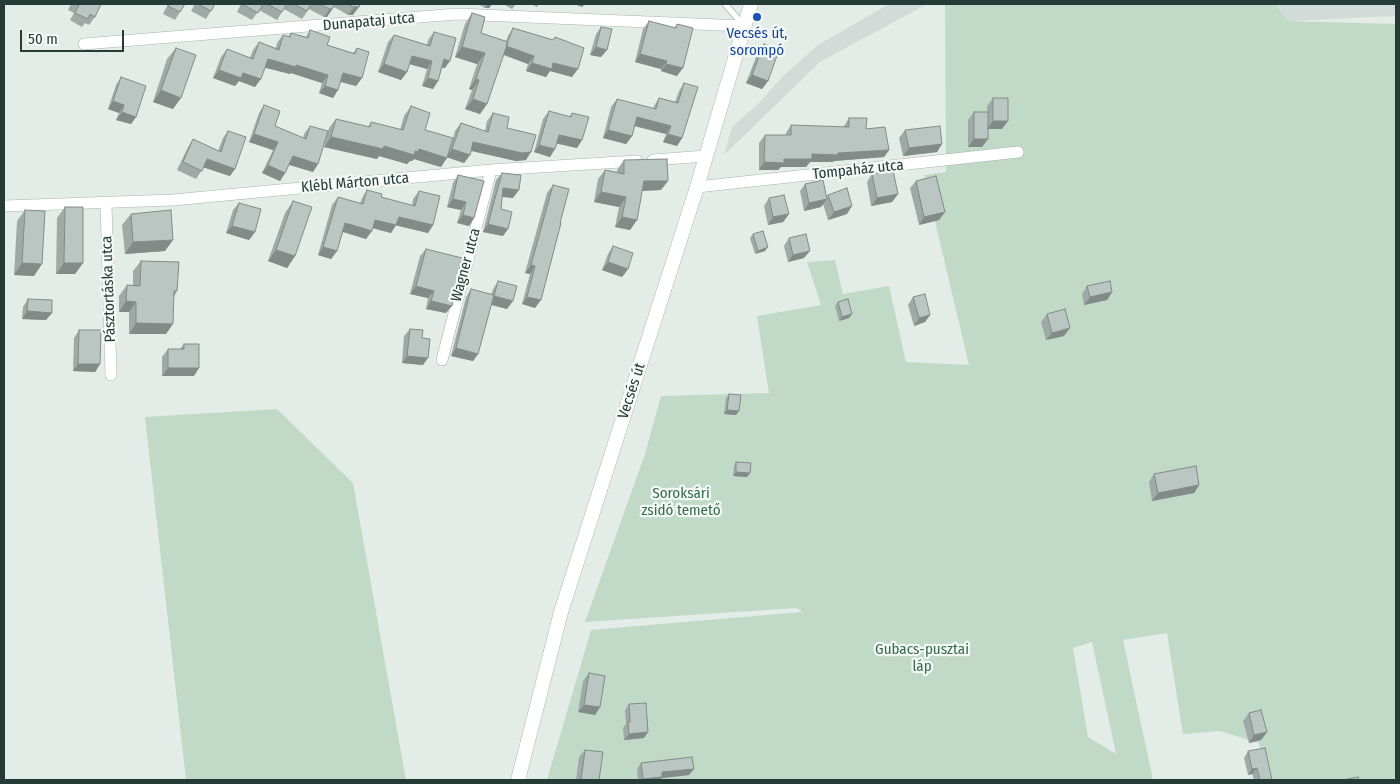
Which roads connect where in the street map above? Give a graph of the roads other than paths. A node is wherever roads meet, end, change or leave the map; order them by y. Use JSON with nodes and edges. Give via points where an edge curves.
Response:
{"nodes":[{"id":1,"x":725,"y":4,"type":"edge"},
{"id":2,"x":751,"y":4,"type":"edge"},
{"id":3,"x":744,"y":26,"type":"junction"},
{"id":4,"x":84,"y":44,"type":"dead end"},
{"id":5,"x":1018,"y":152,"type":"dead end"},
{"id":6,"x":706,"y":156,"type":"junction"},
{"id":7,"x":491,"y":170,"type":"junction"},
{"id":8,"x":697,"y":187,"type":"junction"},
{"id":9,"x":106,"y":203,"type":"junction"},
{"id":10,"x":4,"y":206,"type":"edge"},
{"id":11,"x":442,"y":360,"type":"dead end"},
{"id":12,"x":111,"y":375,"type":"dead end"},
{"id":13,"x":518,"y":780,"type":"edge"}],
"edges":[{"from":1,"to":3,"type":"lane"},
{"from":2,"to":3,"type":"street","name":"Vecsés út"},
{"from":3,"to":4,"type":"street","name":"Dunapataj utca","via":[[457,14]]},
{"from":3,"to":6,"type":"street","name":"Vecsés út"},
{"from":5,"to":8,"type":"street","name":"Tompaház utca"},
{"from":6,"to":7,"type":"street","name":"Klébl Márton utca"},
{"from":6,"to":8,"type":"street","name":"Vecsés út"},
{"from":7,"to":9,"type":"street","name":"Klébl Márton utca","via":[[173,200]]},
{"from":7,"to":11,"type":"street","name":"Wagner utca"},
{"from":8,"to":13,"type":"street","name":"Vecsés út","via":[[561,612]]},
{"from":9,"to":10,"type":"street","name":"Klébl Márton utca"},
{"from":9,"to":12,"type":"street","name":"Pásztortáska utca"}]}
